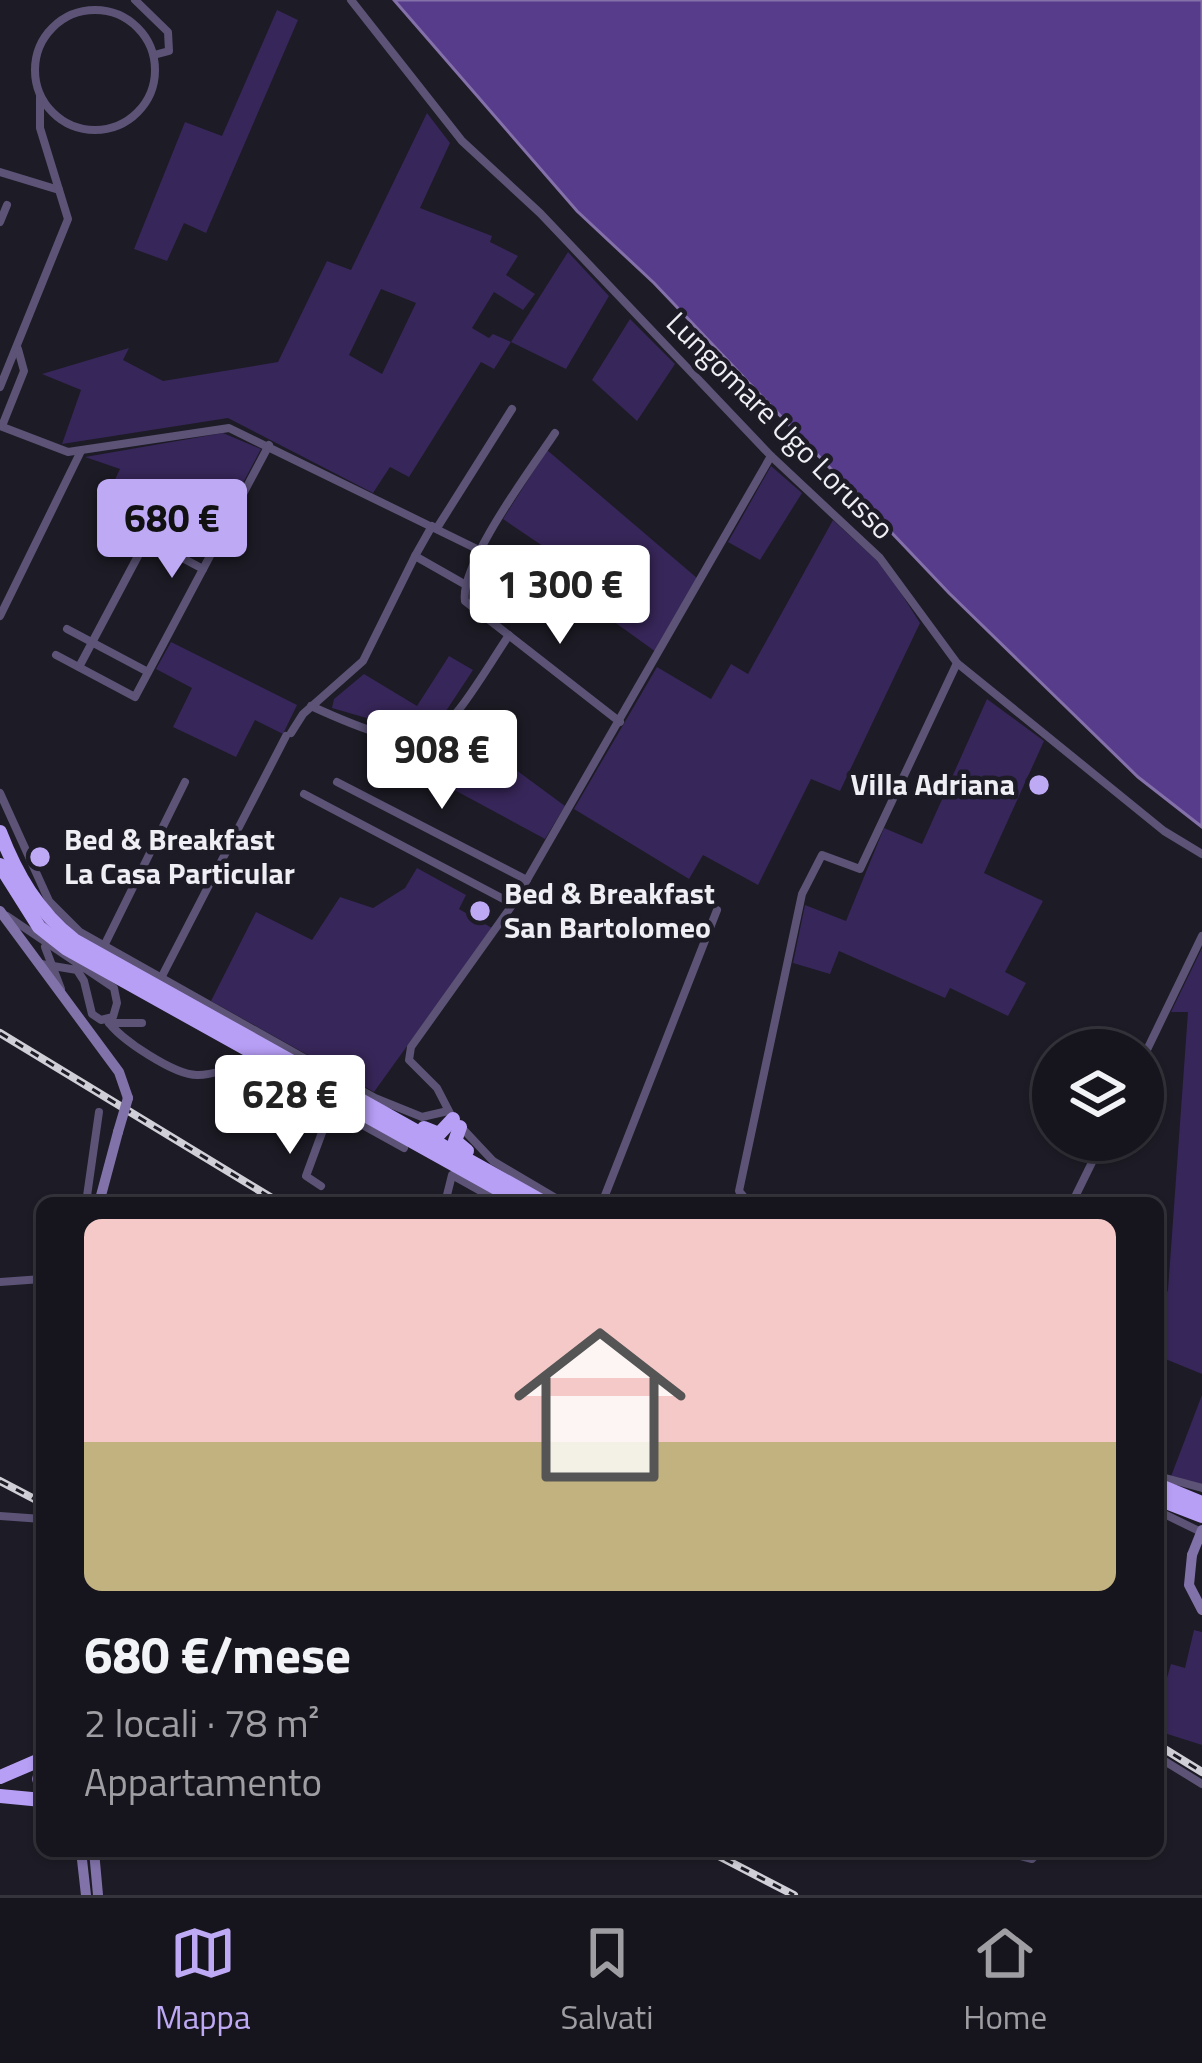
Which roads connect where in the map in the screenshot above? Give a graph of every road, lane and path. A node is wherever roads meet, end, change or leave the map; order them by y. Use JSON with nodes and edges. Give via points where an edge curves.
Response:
{"nodes":[{"id":1,"x":121,"y":0,"type":"edge"},
{"id":2,"x":135,"y":0,"type":"edge"},
{"id":3,"x":351,"y":0,"type":"edge"},
{"id":4,"x":110,"y":11,"type":"junction"},
{"id":5,"x":154,"y":55,"type":"junction"},
{"id":6,"x":40,"y":95,"type":"junction"},
{"id":7,"x":0,"y":172,"type":"edge"},
{"id":8,"x":60,"y":190,"type":"junction"},
{"id":9,"x":7,"y":205,"type":"dead end"},
{"id":10,"x":0,"y":222,"type":"edge"},
{"id":11,"x":17,"y":348,"type":"junction"},
{"id":12,"x":0,"y":387,"type":"edge"},
{"id":13,"x":512,"y":409,"type":"dead end"},
{"id":14,"x":1,"y":426,"type":"edge"},
{"id":15,"x":555,"y":433,"type":"dead end"},
{"id":16,"x":269,"y":445,"type":"junction"},
{"id":17,"x":81,"y":451,"type":"junction"},
{"id":18,"x":771,"y":456,"type":"junction"},
{"id":19,"x":435,"y":527,"type":"junction"},
{"id":20,"x":479,"y":550,"type":"junction"},
{"id":21,"x":415,"y":556,"type":"junction"},
{"id":22,"x":203,"y":568,"type":"junction"},
{"id":23,"x":466,"y":585,"type":"junction"},
{"id":24,"x":0,"y":616,"type":"edge"},
{"id":25,"x":67,"y":629,"type":"dead end"},
{"id":26,"x":509,"y":635,"type":"junction"},
{"id":27,"x":92,"y":643,"type":"junction"},
{"id":28,"x":56,"y":655,"type":"dead end"},
{"id":29,"x":957,"y":663,"type":"junction"},
{"id":30,"x":79,"y":667,"type":"junction"},
{"id":31,"x":148,"y":672,"type":"junction"},
{"id":32,"x":311,"y":706,"type":"junction"},
{"id":33,"x":620,"y":722,"type":"junction"},
{"id":34,"x":185,"y":782,"type":"dead end"},
{"id":35,"x":338,"y":782,"type":"dead end"},
{"id":36,"x":0,"y":794,"type":"edge"},
{"id":37,"x":304,"y":794,"type":"dead end"},
{"id":38,"x":0,"y":832,"type":"edge"},
{"id":39,"x":1202,"y":854,"type":"edge"},
{"id":40,"x":0,"y":866,"type":"edge"},
{"id":41,"x":527,"y":880,"type":"junction"},
{"id":42,"x":513,"y":904,"type":"junction"},
{"id":43,"x":717,"y":910,"type":"dead end"},
{"id":44,"x":3,"y":913,"type":"edge"},
{"id":45,"x":1202,"y":936,"type":"edge"},
{"id":46,"x":104,"y":946,"type":"junction"},
{"id":47,"x":39,"y":948,"type":"junction"},
{"id":48,"x":47,"y":965,"type":"junction"},
{"id":49,"x":67,"y":969,"type":"junction"},
{"id":50,"x":161,"y":978,"type":"junction"},
{"id":51,"x":58,"y":980,"type":"junction"},
{"id":52,"x":63,"y":996,"type":"junction"},
{"id":53,"x":108,"y":1021,"type":"junction"},
{"id":54,"x":142,"y":1023,"type":"dead end"},
{"id":55,"x":1157,"y":1029,"type":"edge"},
{"id":56,"x":366,"y":1103,"type":"junction"},
{"id":57,"x":332,"y":1108,"type":"junction"},
{"id":58,"x":99,"y":1112,"type":"dead end"},
{"id":59,"x":454,"y":1119,"type":"junction"},
{"id":60,"x":404,"y":1148,"type":"dead end"},
{"id":61,"x":1093,"y":1161,"type":"edge"},
{"id":62,"x":482,"y":1168,"type":"junction"},
{"id":63,"x":321,"y":1186,"type":"dead end"},
{"id":64,"x":87,"y":1197,"type":"edge"},
{"id":65,"x":101,"y":1197,"type":"edge"},
{"id":66,"x":446,"y":1197,"type":"edge"},
{"id":67,"x":491,"y":1197,"type":"edge"},
{"id":68,"x":512,"y":1197,"type":"edge"},
{"id":69,"x":534,"y":1197,"type":"edge"},
{"id":70,"x":554,"y":1197,"type":"edge"},
{"id":71,"x":604,"y":1197,"type":"edge"},
{"id":72,"x":744,"y":1197,"type":"edge"},
{"id":73,"x":1075,"y":1197,"type":"edge"},
{"id":74,"x":36,"y":1279,"type":"edge"},
{"id":75,"x":0,"y":1282,"type":"edge"},
{"id":76,"x":1164,"y":1478,"type":"edge"},
{"id":77,"x":1202,"y":1487,"type":"edge"},
{"id":78,"x":1164,"y":1488,"type":"edge"},
{"id":79,"x":1164,"y":1501,"type":"edge"},
{"id":80,"x":1202,"y":1503,"type":"edge"},
{"id":81,"x":1164,"y":1513,"type":"edge"},
{"id":82,"x":0,"y":1516,"type":"edge"},
{"id":83,"x":1202,"y":1516,"type":"edge"},
{"id":84,"x":36,"y":1519,"type":"edge"},
{"id":85,"x":1202,"y":1531,"type":"edge"},
{"id":86,"x":1202,"y":1610,"type":"edge"},
{"id":87,"x":1164,"y":1761,"type":"edge"},
{"id":88,"x":36,"y":1763,"type":"edge"},
{"id":89,"x":0,"y":1778,"type":"edge"},
{"id":90,"x":1202,"y":1784,"type":"edge"},
{"id":91,"x":0,"y":1796,"type":"edge"},
{"id":92,"x":36,"y":1797,"type":"edge"},
{"id":93,"x":88,"y":1857,"type":"edge"},
{"id":94,"x":89,"y":1857,"type":"edge"},
{"id":95,"x":86,"y":1895,"type":"edge"},
{"id":96,"x":98,"y":1895,"type":"edge"}],
"edges":[{"from":1,"to":4,"type":"street"},
{"from":2,"to":5,"type":"street","via":[[169,32],[169,51]]},
{"from":3,"to":18,"type":"street","name":"Lungomare Ugo Lorusso","via":[[462,141]]},
{"from":4,"to":5,"type":"street","via":[[138,27]]},
{"from":4,"to":6,"type":"street","via":[[76,12],[48,31],[35,62]]},
{"from":5,"to":6,"type":"street","via":[[147,101],[108,129],[61,120]]},
{"from":6,"to":8,"type":"street","via":[[40,128]]},
{"from":7,"to":8,"type":"street"},
{"from":8,"to":11,"type":"street","via":[[68,219]]},
{"from":9,"to":10,"type":"street"},
{"from":11,"to":12,"type":"street"},
{"from":11,"to":14,"type":"street","via":[[24,371]]},
{"from":13,"to":19,"type":"street"},
{"from":14,"to":17,"type":"street","via":[[59,451]]},
{"from":15,"to":20,"type":"street"},
{"from":16,"to":17,"type":"street","via":[[215,428]]},
{"from":16,"to":19,"type":"street"},
{"from":16,"to":22,"type":"street"},
{"from":17,"to":24,"type":"street"},
{"from":18,"to":29,"type":"street","name":"Lungomare Ugo Lorusso","via":[[880,558]]},
{"from":18,"to":33,"type":"street"},
{"from":19,"to":20,"type":"street"},
{"from":19,"to":21,"type":"street"},
{"from":20,"to":23,"type":"street"},
{"from":21,"to":23,"type":"street"},
{"from":21,"to":32,"type":"street","via":[[363,661]]},
{"from":22,"to":27,"type":"street","via":[[147,539]]},
{"from":22,"to":31,"type":"street"},
{"from":23,"to":26,"type":"street","via":[[465,601]]},
{"from":25,"to":27,"type":"street"},
{"from":26,"to":32,"type":"street","via":[[460,711],[433,735],[395,740]]},
{"from":26,"to":33,"type":"street"},
{"from":27,"to":30,"type":"street"},
{"from":27,"to":31,"type":"street"},
{"from":28,"to":30,"type":"street"},
{"from":29,"to":39,"type":"street","name":"Lungomare Ugo Lorusso"},
{"from":29,"to":72,"type":"street","via":[[860,869],[822,855],[802,894],[739,1191]]},
{"from":30,"to":31,"type":"street","via":[[135,697]]},
{"from":32,"to":50,"type":"street"},
{"from":33,"to":41,"type":"street"},
{"from":34,"to":46,"type":"street"},
{"from":35,"to":41,"type":"street"},
{"from":36,"to":46,"type":"street","via":[[49,901]]},
{"from":37,"to":42,"type":"street"},
{"from":38,"to":56,"type":"highway","via":[[30,895],[74,940]]},
{"from":40,"to":68,"type":"highway","via":[[39,927],[67,949]]},
{"from":41,"to":42,"type":"street"},
{"from":42,"to":59,"type":"street","via":[[411,1046],[409,1060]]},
{"from":43,"to":71,"type":"street"},
{"from":44,"to":47,"type":"street"},
{"from":45,"to":55,"type":"street"},
{"from":46,"to":50,"type":"street"},
{"from":47,"to":48,"type":"street"},
{"from":47,"to":53,"type":"street","via":[[114,988],[116,1011]]},
{"from":48,"to":49,"type":"street"},
{"from":48,"to":51,"type":"street"},
{"from":48,"to":52,"type":"street"},
{"from":49,"to":51,"type":"street"},
{"from":49,"to":53,"type":"street","via":[[81,974],[92,1014]]},
{"from":50,"to":59,"type":"street","via":[[375,1098],[422,1117]]},
{"from":51,"to":52,"type":"street"},
{"from":52,"to":65,"type":"street","bridge":true,"via":[[119,1072],[128,1099]]},
{"from":53,"to":54,"type":"street"},
{"from":53,"to":57,"type":"street","via":[[122,1039],[183,1072],[256,1066]]},
{"from":56,"to":59,"type":"highway","via":[[439,1134]]},
{"from":56,"to":62,"type":"highway"},
{"from":57,"to":60,"type":"street"},
{"from":57,"to":63,"type":"street","via":[[306,1176]]},
{"from":58,"to":64,"type":"street"},
{"from":59,"to":62,"type":"highway","via":[[457,1146]]},
{"from":59,"to":70,"type":"street","via":[[493,1161]]},
{"from":61,"to":73,"type":"street"},
{"from":62,"to":69,"type":"highway"},
{"from":66,"to":67,"type":"street","via":[[452,1175]]},
{"from":74,"to":75,"type":"street"},
{"from":76,"to":77,"type":"street"},
{"from":78,"to":80,"type":"highway"},
{"from":79,"to":83,"type":"highway"},
{"from":81,"to":85,"type":"street"},
{"from":82,"to":84,"type":"street"},
{"from":85,"to":86,"type":"street","bridge":true,"via":[[1189,1586]]},
{"from":87,"to":90,"type":"street"},
{"from":88,"to":89,"type":"highway"},
{"from":91,"to":92,"type":"highway"},
{"from":93,"to":95,"type":"street"},
{"from":94,"to":96,"type":"street"}]}
